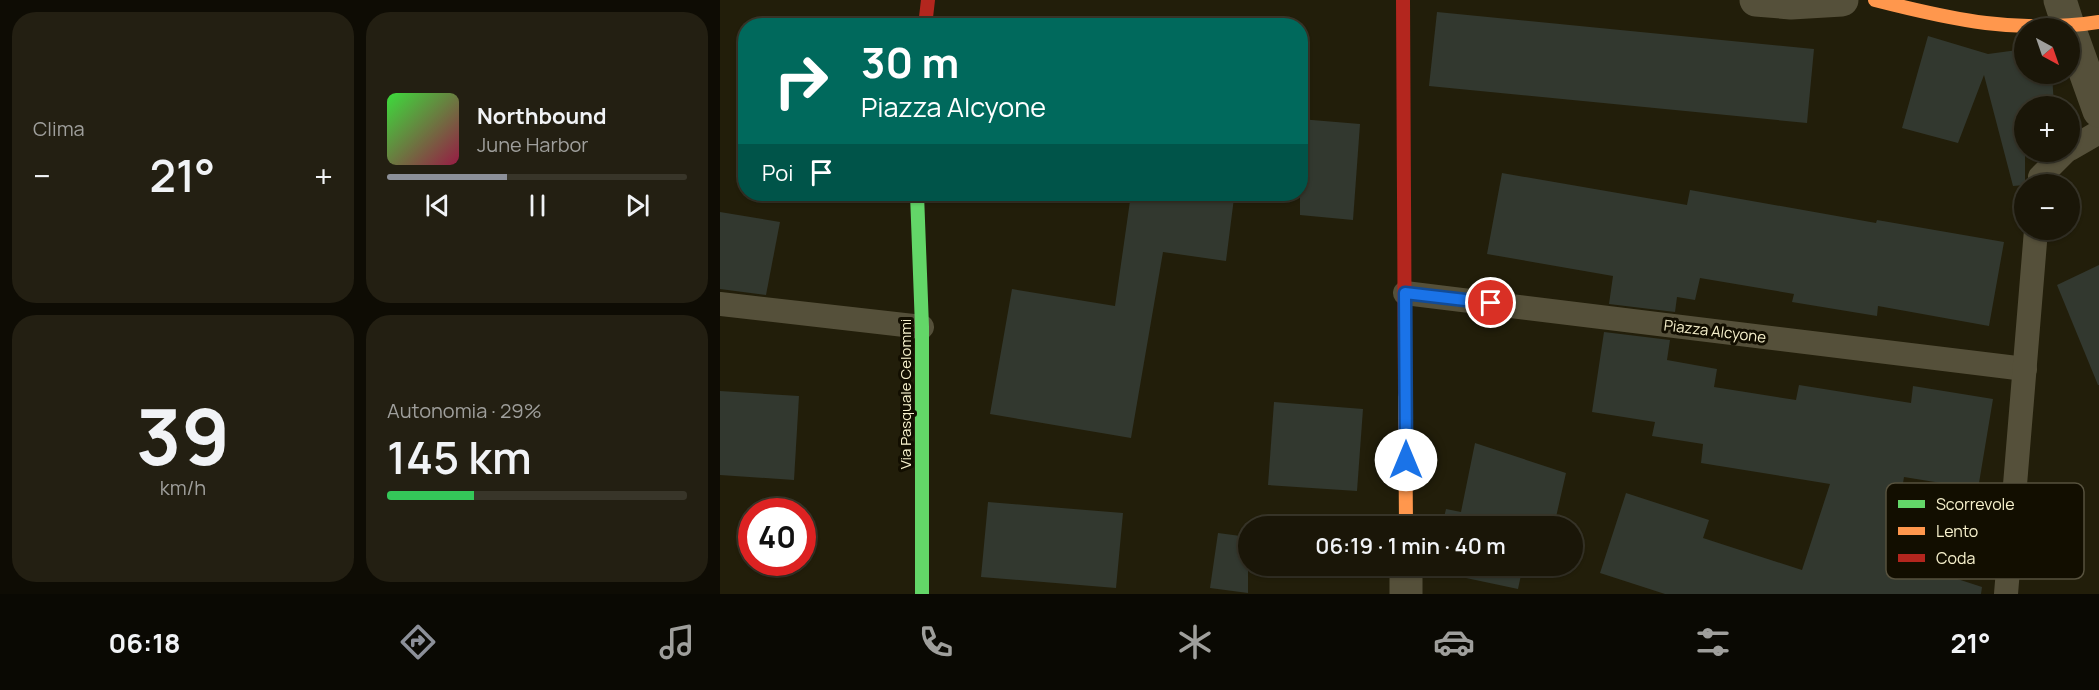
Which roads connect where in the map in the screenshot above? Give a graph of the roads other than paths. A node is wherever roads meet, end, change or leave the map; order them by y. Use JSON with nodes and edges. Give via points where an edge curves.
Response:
{"nodes":[{"id":1,"x":928,"y":0,"type":"edge"},
{"id":2,"x":1403,"y":0,"type":"edge"},
{"id":3,"x":1756,"y":0,"type":"edge"},
{"id":4,"x":1842,"y":0,"type":"edge"},
{"id":5,"x":1875,"y":0,"type":"edge"},
{"id":6,"x":2060,"y":0,"type":"edge"},
{"id":7,"x":927,"y":18,"type":"edge"},
{"id":8,"x":2066,"y":18,"type":"edge"},
{"id":9,"x":2099,"y":22,"type":"edge"},
{"id":10,"x":2080,"y":27,"type":"edge"},
{"id":11,"x":2014,"y":28,"type":"edge"},
{"id":12,"x":2080,"y":57,"type":"edge"},
{"id":13,"x":2099,"y":111,"type":"edge"},
{"id":14,"x":2099,"y":132,"type":"edge"},
{"id":15,"x":2080,"y":142,"type":"edge"},
{"id":16,"x":2056,"y":162,"type":"edge"},
{"id":17,"x":2043,"y":174,"type":"edge"},
{"id":18,"x":917,"y":201,"type":"edge"},
{"id":19,"x":2035,"y":240,"type":"edge"},
{"id":20,"x":1405,"y":293,"type":"junction"},
{"id":21,"x":720,"y":304,"type":"edge"},
{"id":22,"x":922,"y":327,"type":"junction"},
{"id":23,"x":2025,"y":369,"type":"junction"},
{"id":24,"x":2015,"y":483,"type":"edge"},
{"id":25,"x":1406,"y":516,"type":"edge"},
{"id":26,"x":1406,"y":576,"type":"edge"},
{"id":27,"x":2007,"y":579,"type":"edge"},
{"id":28,"x":922,"y":594,"type":"edge"},
{"id":29,"x":1406,"y":594,"type":"edge"},
{"id":30,"x":2006,"y":594,"type":"edge"}],
"edges":[{"from":1,"to":7,"type":"street"},
{"from":2,"to":20,"type":"street"},
{"from":3,"to":4,"type":"street"},
{"from":5,"to":11,"type":"street","via":[[1953,20]]},
{"from":6,"to":8,"type":"street"},
{"from":9,"to":10,"type":"street"},
{"from":12,"to":13,"type":"street"},
{"from":14,"to":15,"type":"lane"},
{"from":16,"to":17,"type":"lane"},
{"from":18,"to":22,"type":"street","name":"Via Pasquale Celommi"},
{"from":19,"to":23,"type":"lane"},
{"from":20,"to":23,"type":"lane","name":"Piazza Alcyone"},
{"from":20,"to":25,"type":"street"},
{"from":21,"to":22,"type":"lane"},
{"from":22,"to":28,"type":"street","name":"Via Pasquale Celommi"},
{"from":23,"to":24,"type":"lane"},
{"from":26,"to":29,"type":"street"},
{"from":27,"to":30,"type":"lane"}]}
